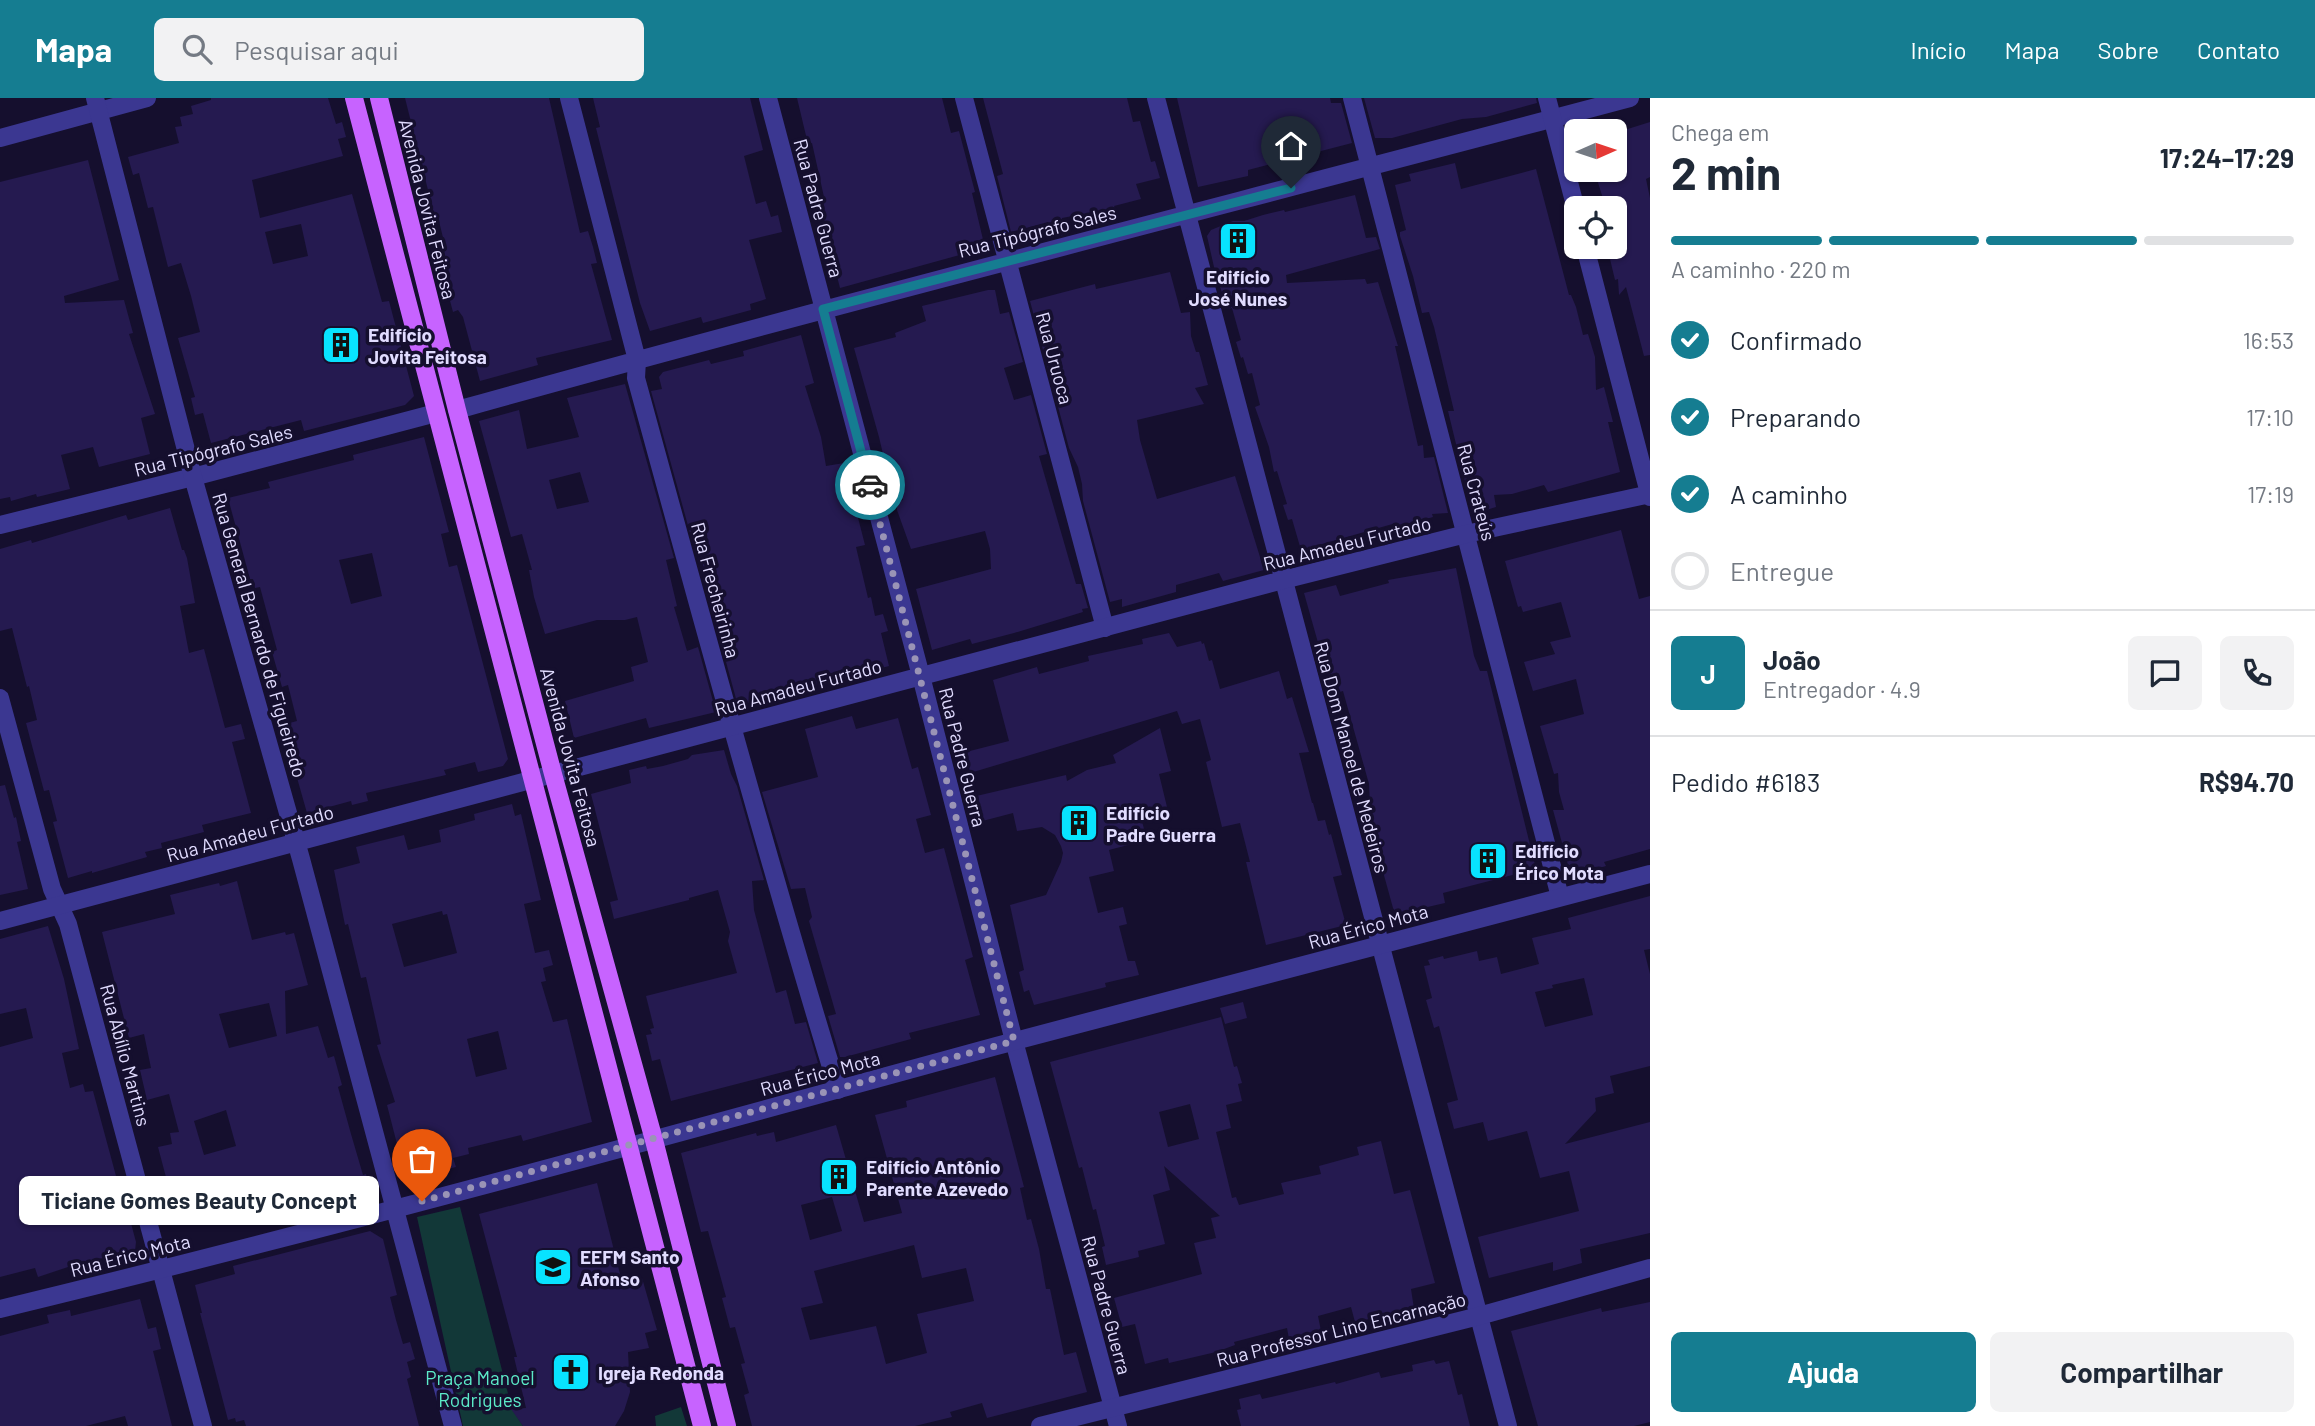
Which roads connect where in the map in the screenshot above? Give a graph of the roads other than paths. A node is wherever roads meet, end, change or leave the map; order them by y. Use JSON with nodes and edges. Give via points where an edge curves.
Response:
{"nodes":[{"id":1,"x":147,"y":98,"type":"edge"},
{"id":2,"x":354,"y":98,"type":"edge"},
{"id":3,"x":379,"y":98,"type":"edge"},
{"id":4,"x":569,"y":98,"type":"edge"},
{"id":5,"x":768,"y":98,"type":"edge"},
{"id":6,"x":964,"y":98,"type":"edge"},
{"id":7,"x":1156,"y":98,"type":"edge"},
{"id":8,"x":1352,"y":98,"type":"edge"},
{"id":9,"x":1546,"y":98,"type":"edge"},
{"id":10,"x":1630,"y":98,"type":"edge"},
{"id":11,"x":97,"y":104,"type":"edge"},
{"id":12,"x":1552,"y":119,"type":"junction"},
{"id":13,"x":0,"y":138,"type":"edge"},
{"id":14,"x":1370,"y":167,"type":"junction"},
{"id":15,"x":1572,"y":196,"type":"edge"},
{"id":16,"x":1185,"y":216,"type":"junction"},
{"id":17,"x":1588,"y":259,"type":"edge"},
{"id":18,"x":1007,"y":260,"type":"junction"},
{"id":19,"x":823,"y":309,"type":"junction"},
{"id":20,"x":637,"y":359,"type":"junction"},
{"id":21,"x":457,"y":410,"type":"junction"},
{"id":22,"x":436,"y":413,"type":"junction"},
{"id":23,"x":193,"y":477,"type":"junction"},
{"id":24,"x":1650,"y":495,"type":"edge"},
{"id":25,"x":0,"y":525,"type":"edge"},
{"id":26,"x":1466,"y":534,"type":"junction"},
{"id":27,"x":1283,"y":580,"type":"junction"},
{"id":28,"x":1105,"y":628,"type":"junction"},
{"id":29,"x":921,"y":676,"type":"junction"},
{"id":30,"x":0,"y":698,"type":"edge"},
{"id":31,"x":732,"y":727,"type":"junction"},
{"id":32,"x":553,"y":774,"type":"junction"},
{"id":33,"x":532,"y":780,"type":"junction"},
{"id":34,"x":296,"y":843,"type":"junction"},
{"id":35,"x":1650,"y":874,"type":"edge"},
{"id":36,"x":1560,"y":897,"type":"junction"},
{"id":37,"x":59,"y":905,"type":"junction"},
{"id":38,"x":0,"y":920,"type":"edge"},
{"id":39,"x":1380,"y":944,"type":"junction"},
{"id":40,"x":1014,"y":1041,"type":"junction"},
{"id":41,"x":838,"y":1090,"type":"junction"},
{"id":42,"x":654,"y":1140,"type":"junction"},
{"id":43,"x":629,"y":1147,"type":"junction"},
{"id":44,"x":395,"y":1208,"type":"junction"},
{"id":45,"x":1650,"y":1268,"type":"edge"},
{"id":46,"x":162,"y":1270,"type":"junction"},
{"id":47,"x":0,"y":1309,"type":"edge"},
{"id":48,"x":1479,"y":1316,"type":"junction"},
{"id":49,"x":1113,"y":1407,"type":"junction"},
{"id":50,"x":203,"y":1426,"type":"edge"},
{"id":51,"x":453,"y":1426,"type":"edge"},
{"id":52,"x":702,"y":1426,"type":"edge"},
{"id":53,"x":727,"y":1426,"type":"edge"},
{"id":54,"x":1040,"y":1426,"type":"edge"},
{"id":55,"x":1118,"y":1426,"type":"edge"},
{"id":56,"x":1508,"y":1426,"type":"edge"}],
"edges":[{"from":1,"to":11,"type":"street"},
{"from":2,"to":22,"type":"main road"},
{"from":3,"to":21,"type":"main road","name":"Avenida Jovita Feitosa"},
{"from":4,"to":20,"type":"street","name":"Rua Frecheirinha"},
{"from":5,"to":19,"type":"street","name":"Rua Padre Guerra"},
{"from":6,"to":18,"type":"street","name":"Rua Uruoca"},
{"from":7,"to":16,"type":"street","name":"Rua Dom Manoel de Medeiros"},
{"from":8,"to":14,"type":"street","name":"Rua Crateús"},
{"from":9,"to":12,"type":"street"},
{"from":10,"to":12,"type":"street","name":"Rua Tipógrafo Sales"},
{"from":11,"to":13,"type":"street"},
{"from":11,"to":23,"type":"street","name":"Rua General Bernardo de Figueiredo"},
{"from":12,"to":14,"type":"street","name":"Rua Tipógrafo Sales"},
{"from":12,"to":15,"type":"street"},
{"from":14,"to":16,"type":"street","name":"Rua Tipógrafo Sales"},
{"from":14,"to":26,"type":"street","name":"Rua Crateús"},
{"from":16,"to":18,"type":"street","name":"Rua Tipógrafo Sales"},
{"from":16,"to":27,"type":"street","name":"Rua Dom Manoel de Medeiros"},
{"from":17,"to":24,"type":"street"},
{"from":18,"to":19,"type":"street","name":"Rua Tipógrafo Sales"},
{"from":18,"to":28,"type":"street","name":"Rua Uruoca"},
{"from":19,"to":20,"type":"street","name":"Rua Tipógrafo Sales"},
{"from":19,"to":29,"type":"street","name":"Rua Padre Guerra"},
{"from":20,"to":21,"type":"street","name":"Rua Tipógrafo Sales"},
{"from":20,"to":31,"type":"street","name":"Rua Frecheirinha","via":[[636,378]]},
{"from":21,"to":32,"type":"main road","name":"Avenida Jovita Feitosa"},
{"from":22,"to":23,"type":"street","name":"Rua Tipógrafo Sales"},
{"from":22,"to":33,"type":"main road"},
{"from":23,"to":25,"type":"street","name":"Rua Tipógrafo Sales"},
{"from":23,"to":34,"type":"street","name":"Rua General Bernardo de Figueiredo"},
{"from":24,"to":26,"type":"street","name":"Rua Amadeu Furtado"},
{"from":26,"to":27,"type":"street","name":"Rua Amadeu Furtado"},
{"from":26,"to":36,"type":"street","name":"Rua Crateús"},
{"from":27,"to":28,"type":"street","name":"Rua Amadeu Furtado"},
{"from":27,"to":39,"type":"street","name":"Rua Dom Manoel de Medeiros"},
{"from":28,"to":29,"type":"street","name":"Rua Amadeu Furtado"},
{"from":29,"to":31,"type":"street","name":"Rua Amadeu Furtado"},
{"from":29,"to":40,"type":"street","name":"Rua Padre Guerra"},
{"from":30,"to":37,"type":"street","name":"Rua Abílio Martins"},
{"from":31,"to":32,"type":"street","name":"Rua Amadeu Furtado"},
{"from":31,"to":41,"type":"street","name":"Rua Frecheirinha"},
{"from":32,"to":33,"type":"street","name":"Rua Amadeu Furtado"},
{"from":32,"to":42,"type":"main road","name":"Avenida Jovita Feitosa"},
{"from":33,"to":34,"type":"street","name":"Rua Amadeu Furtado"},
{"from":33,"to":43,"type":"main road"},
{"from":34,"to":37,"type":"street","name":"Rua Amadeu Furtado"},
{"from":34,"to":44,"type":"street","name":"Rua General Bernardo de Figueiredo"},
{"from":35,"to":36,"type":"street","name":"Rua Érico Mota"},
{"from":36,"to":39,"type":"street","name":"Rua Érico Mota"},
{"from":37,"to":38,"type":"street","name":"Rua Amadeu Furtado"},
{"from":37,"to":46,"type":"street","name":"Rua Abílio Martins","via":[[67,919]]},
{"from":39,"to":40,"type":"street","name":"Rua Érico Mota"},
{"from":39,"to":48,"type":"street","name":"Rua Dom Manoel de Medeiros"},
{"from":40,"to":41,"type":"street","name":"Rua Érico Mota"},
{"from":40,"to":49,"type":"street","name":"Rua Padre Guerra"},
{"from":41,"to":42,"type":"street","name":"Rua Érico Mota"},
{"from":42,"to":43,"type":"street","name":"Rua Érico Mota"},
{"from":42,"to":53,"type":"main road","name":"Avenida Jovita Feitosa"},
{"from":43,"to":44,"type":"street","name":"Rua Érico Mota"},
{"from":43,"to":52,"type":"main road"},
{"from":44,"to":46,"type":"street","name":"Rua Érico Mota"},
{"from":44,"to":51,"type":"street","name":"Rua General Bernardo de Figueiredo"},
{"from":45,"to":48,"type":"street","name":"Rua Professor Lino Encarnação"},
{"from":46,"to":47,"type":"street","name":"Rua Érico Mota"},
{"from":46,"to":50,"type":"street","name":"Rua Abílio Martins"},
{"from":48,"to":49,"type":"street","name":"Rua Professor Lino Encarnação"},
{"from":48,"to":56,"type":"street","name":"Rua Dom Manoel de Medeiros"},
{"from":49,"to":54,"type":"street","name":"Rua Professor Lino Encarnação"},
{"from":49,"to":55,"type":"street","name":"Rua Padre Guerra"}]}
